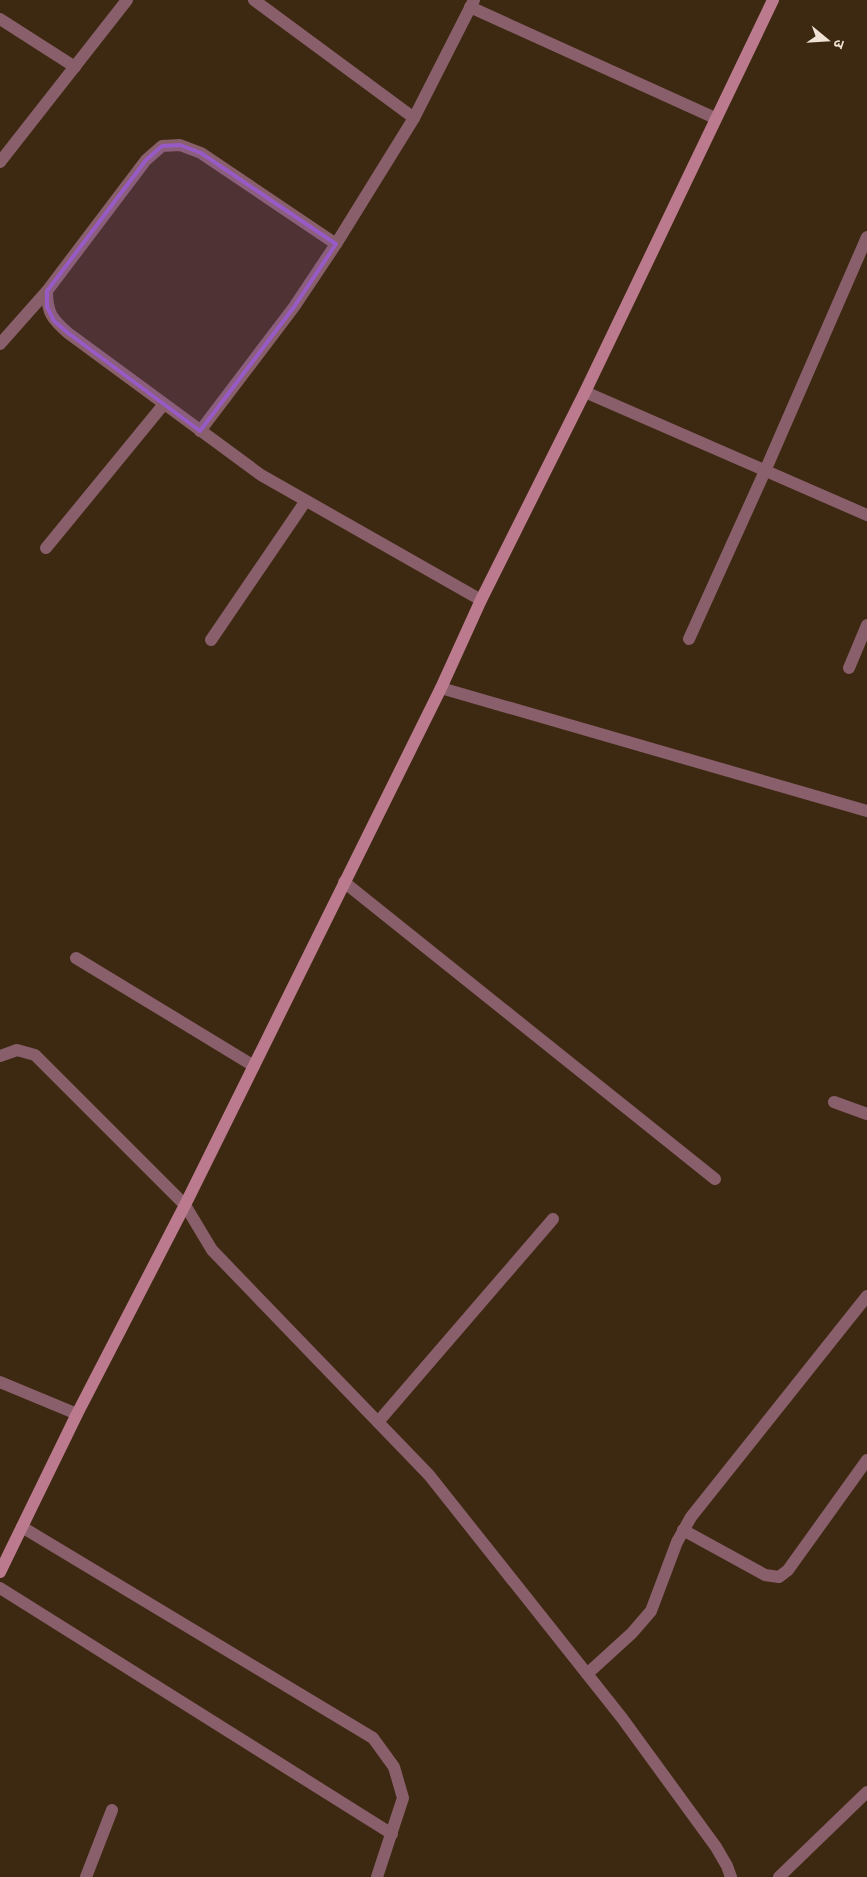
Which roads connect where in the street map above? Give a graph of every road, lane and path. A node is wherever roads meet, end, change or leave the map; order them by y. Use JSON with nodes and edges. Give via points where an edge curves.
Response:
{"nodes":[{"id":1,"x":127,"y":0,"type":"edge"},
{"id":2,"x":254,"y":0,"type":"edge"},
{"id":3,"x":773,"y":0,"type":"edge"},
{"id":4,"x":472,"y":4,"type":"edge"},
{"id":5,"x":0,"y":19,"type":"edge"},
{"id":6,"x":75,"y":67,"type":"junction"},
{"id":7,"x":414,"y":118,"type":"junction"},
{"id":8,"x":716,"y":118,"type":"junction"},
{"id":9,"x":0,"y":162,"type":"edge"},
{"id":10,"x":867,"y":237,"type":"edge"},
{"id":11,"x":336,"y":244,"type":"junction"},
{"id":12,"x":47,"y":291,"type":"junction"},
{"id":13,"x":0,"y":344,"type":"edge"},
{"id":14,"x":585,"y":392,"type":"junction"},
{"id":15,"x":164,"y":404,"type":"junction"},
{"id":16,"x":200,"y":431,"type":"junction"},
{"id":17,"x":765,"y":472,"type":"junction"},
{"id":18,"x":305,"y":502,"type":"junction"},
{"id":19,"x":867,"y":515,"type":"edge"},
{"id":20,"x":46,"y":548,"type":"dead end"},
{"id":21,"x":481,"y":600,"type":"junction"},
{"id":22,"x":867,"y":625,"type":"edge"},
{"id":23,"x":689,"y":639,"type":"dead end"},
{"id":24,"x":211,"y":640,"type":"dead end"},
{"id":25,"x":849,"y":668,"type":"dead end"},
{"id":26,"x":441,"y":688,"type":"junction"},
{"id":27,"x":867,"y":811,"type":"edge"},
{"id":28,"x":344,"y":882,"type":"junction"},
{"id":29,"x":76,"y":958,"type":"dead end"},
{"id":30,"x":0,"y":1056,"type":"edge"},
{"id":31,"x":254,"y":1066,"type":"junction"},
{"id":32,"x":834,"y":1102,"type":"dead end"},
{"id":33,"x":867,"y":1114,"type":"edge"},
{"id":34,"x":715,"y":1179,"type":"dead end"},
{"id":35,"x":185,"y":1205,"type":"junction"},
{"id":36,"x":553,"y":1219,"type":"dead end"},
{"id":37,"x":867,"y":1296,"type":"edge"},
{"id":38,"x":0,"y":1382,"type":"edge"},
{"id":39,"x":77,"y":1414,"type":"junction"},
{"id":40,"x":378,"y":1422,"type":"junction"},
{"id":41,"x":867,"y":1460,"type":"edge"},
{"id":42,"x":22,"y":1527,"type":"junction"},
{"id":43,"x":683,"y":1530,"type":"junction"},
{"id":44,"x":0,"y":1572,"type":"edge"},
{"id":45,"x":0,"y":1588,"type":"edge"},
{"id":46,"x":587,"y":1674,"type":"junction"},
{"id":47,"x":867,"y":1792,"type":"edge"},
{"id":48,"x":112,"y":1810,"type":"dead end"},
{"id":49,"x":392,"y":1834,"type":"junction"},
{"id":50,"x":86,"y":1877,"type":"edge"},
{"id":51,"x":377,"y":1877,"type":"edge"},
{"id":52,"x":731,"y":1877,"type":"edge"},
{"id":53,"x":779,"y":1877,"type":"edge"}],
"edges":[{"from":1,"to":6,"type":"street"},
{"from":2,"to":7,"type":"street"},
{"from":3,"to":8,"type":"street"},
{"from":4,"to":7,"type":"street"},
{"from":4,"to":8,"type":"street"},
{"from":5,"to":6,"type":"street"},
{"from":6,"to":9,"type":"street"},
{"from":7,"to":11,"type":"street"},
{"from":8,"to":14,"type":"street"},
{"from":10,"to":17,"type":"street"},
{"from":11,"to":12,"type":"street","via":[[201,153],[180,145],[162,146],[146,160]]},
{"from":11,"to":16,"type":"street","via":[[294,307]]},
{"from":12,"to":13,"type":"street"},
{"from":12,"to":15,"type":"street","via":[[47,307],[54,321]]},
{"from":14,"to":17,"type":"street"},
{"from":14,"to":21,"type":"street"},
{"from":15,"to":16,"type":"street"},
{"from":15,"to":20,"type":"street"},
{"from":16,"to":18,"type":"street","via":[[260,475]]},
{"from":17,"to":19,"type":"street"},
{"from":17,"to":23,"type":"street"},
{"from":18,"to":21,"type":"street"},
{"from":18,"to":24,"type":"street"},
{"from":21,"to":26,"type":"street"},
{"from":22,"to":25,"type":"street"},
{"from":26,"to":27,"type":"street"},
{"from":26,"to":28,"type":"street"},
{"from":28,"to":31,"type":"street"},
{"from":28,"to":34,"type":"street"},
{"from":29,"to":31,"type":"street"},
{"from":30,"to":35,"type":"street","via":[[16,1050],[35,1055]]},
{"from":31,"to":35,"type":"street"},
{"from":32,"to":33,"type":"street"},
{"from":35,"to":39,"type":"street"},
{"from":35,"to":40,"type":"street","via":[[212,1250]]},
{"from":36,"to":40,"type":"street"},
{"from":37,"to":43,"type":"street"},
{"from":38,"to":39,"type":"street"},
{"from":39,"to":42,"type":"street"},
{"from":40,"to":46,"type":"street","via":[[429,1475]]},
{"from":41,"to":43,"type":"street","via":[[788,1570],[779,1577],[765,1575]]},
{"from":42,"to":44,"type":"street"},
{"from":42,"to":49,"type":"street","via":[[374,1738],[394,1767],[403,1798]]},
{"from":43,"to":46,"type":"street","via":[[651,1611]]},
{"from":45,"to":49,"type":"street"},
{"from":46,"to":52,"type":"street","via":[[716,1847]]},
{"from":47,"to":53,"type":"street"},
{"from":48,"to":50,"type":"street"},
{"from":49,"to":51,"type":"street"}]}
